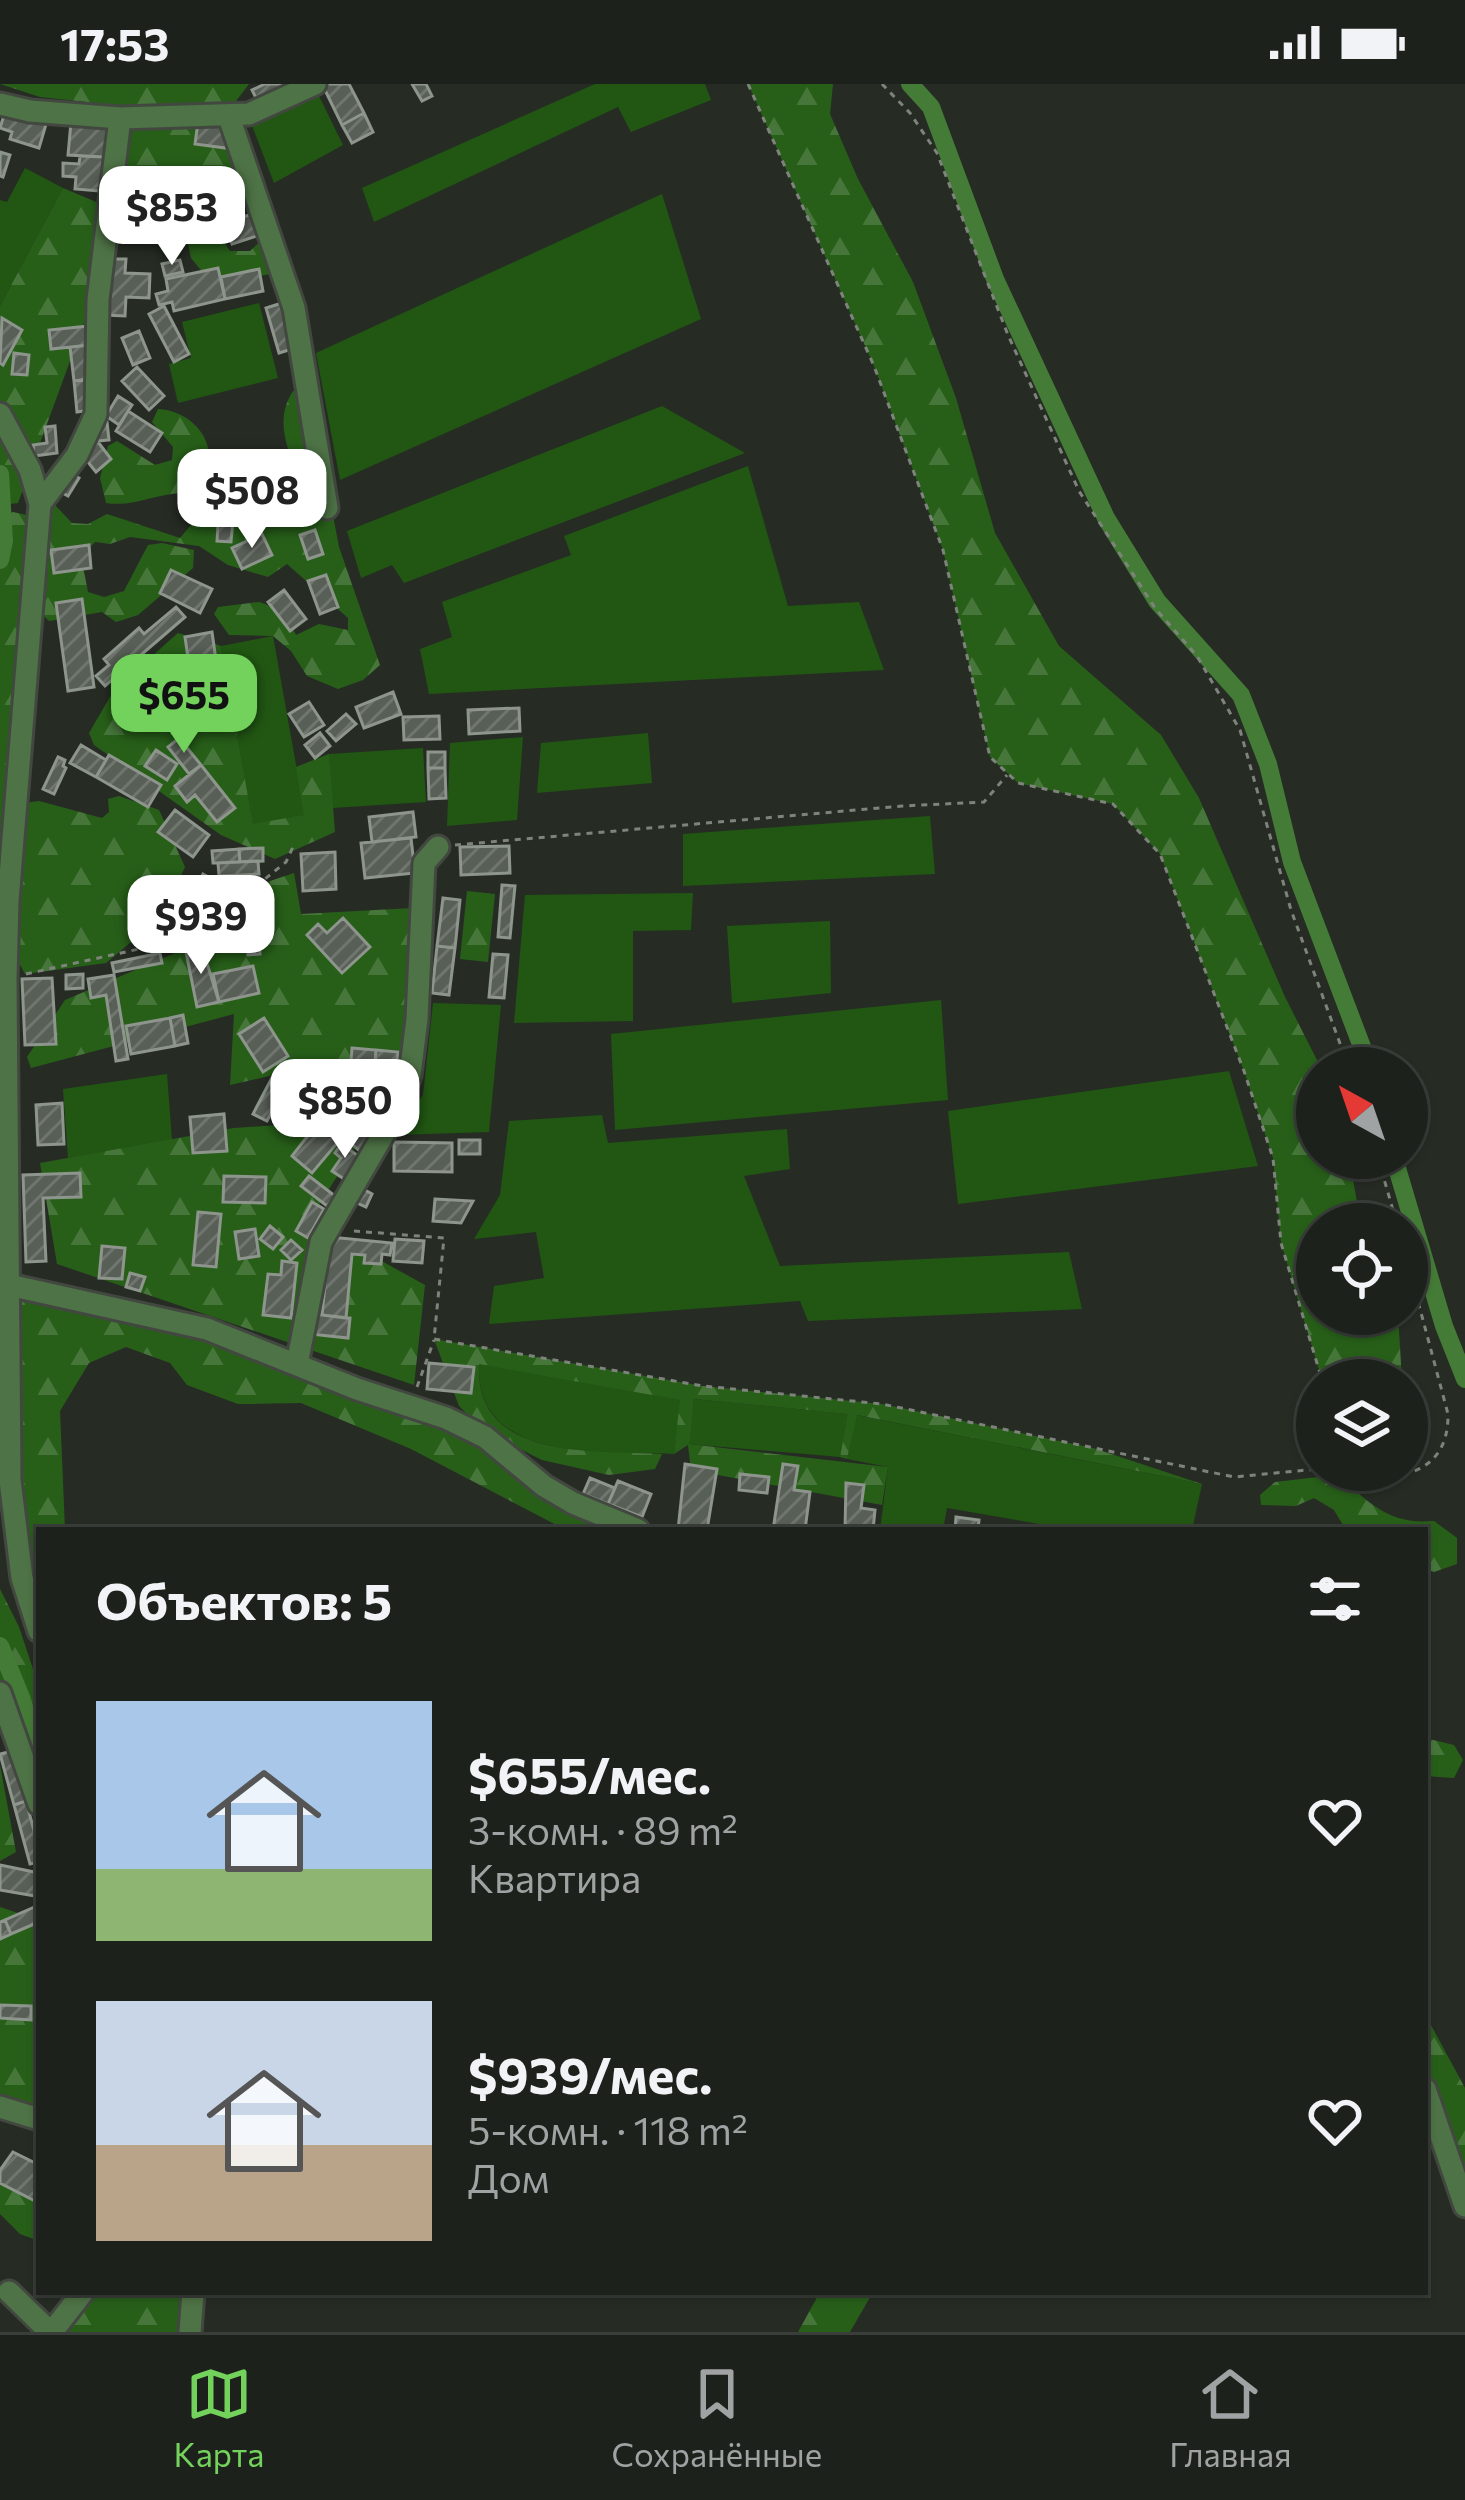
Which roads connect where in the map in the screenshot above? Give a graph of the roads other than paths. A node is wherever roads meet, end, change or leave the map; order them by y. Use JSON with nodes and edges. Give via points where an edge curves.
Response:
{"nodes":[{"id":1,"x":315,"y":84,"type":"edge"},
{"id":2,"x":0,"y":104,"type":"edge"},
{"id":3,"x":230,"y":117,"type":"junction"},
{"id":4,"x":120,"y":118,"type":"junction"},
{"id":5,"x":0,"y":414,"type":"edge"},
{"id":6,"x":40,"y":504,"type":"junction"},
{"id":7,"x":327,"y":508,"type":"dead end"},
{"id":8,"x":438,"y":847,"type":"road end"},
{"id":9,"x":6,"y":1276,"type":"edge"},
{"id":10,"x":297,"y":1364,"type":"junction"},
{"id":11,"x":631,"y":1527,"type":"edge"},
{"id":12,"x":7,"y":1537,"type":"edge"},
{"id":13,"x":36,"y":1622,"type":"edge"},
{"id":14,"x":0,"y":1693,"type":"edge"},
{"id":15,"x":36,"y":1795,"type":"edge"},
{"id":16,"x":1428,"y":2098,"type":"edge"},
{"id":17,"x":0,"y":2107,"type":"edge"},
{"id":18,"x":36,"y":2118,"type":"edge"},
{"id":19,"x":1465,"y":2206,"type":"edge"},
{"id":20,"x":9,"y":2292,"type":"dead end"},
{"id":21,"x":81,"y":2295,"type":"edge"},
{"id":22,"x":193,"y":2295,"type":"edge"},
{"id":23,"x":51,"y":2332,"type":"edge"},
{"id":24,"x":190,"y":2332,"type":"edge"}],
"edges":[{"from":1,"to":3,"type":"street"},
{"from":2,"to":4,"type":"street"},
{"from":3,"to":4,"type":"street"},
{"from":3,"to":7,"type":"street","via":[[294,308]]},
{"from":4,"to":6,"type":"street","via":[[98,300],[96,414]]},
{"from":5,"to":6,"type":"street"},
{"from":6,"to":9,"type":"street","via":[[8,901]]},
{"from":8,"to":10,"type":"street","via":[[424,862],[405,1093],[316,1257]]},
{"from":9,"to":10,"type":"street","via":[[207,1329]]},
{"from":9,"to":12,"type":"street"},
{"from":10,"to":11,"type":"street","via":[[467,1428],[558,1494]]},
{"from":12,"to":13,"type":"street"},
{"from":14,"to":15,"type":"street"},
{"from":16,"to":19,"type":"street"},
{"from":17,"to":18,"type":"street"},
{"from":20,"to":23,"type":"street"},
{"from":21,"to":23,"type":"street"},
{"from":22,"to":24,"type":"street"}]}
